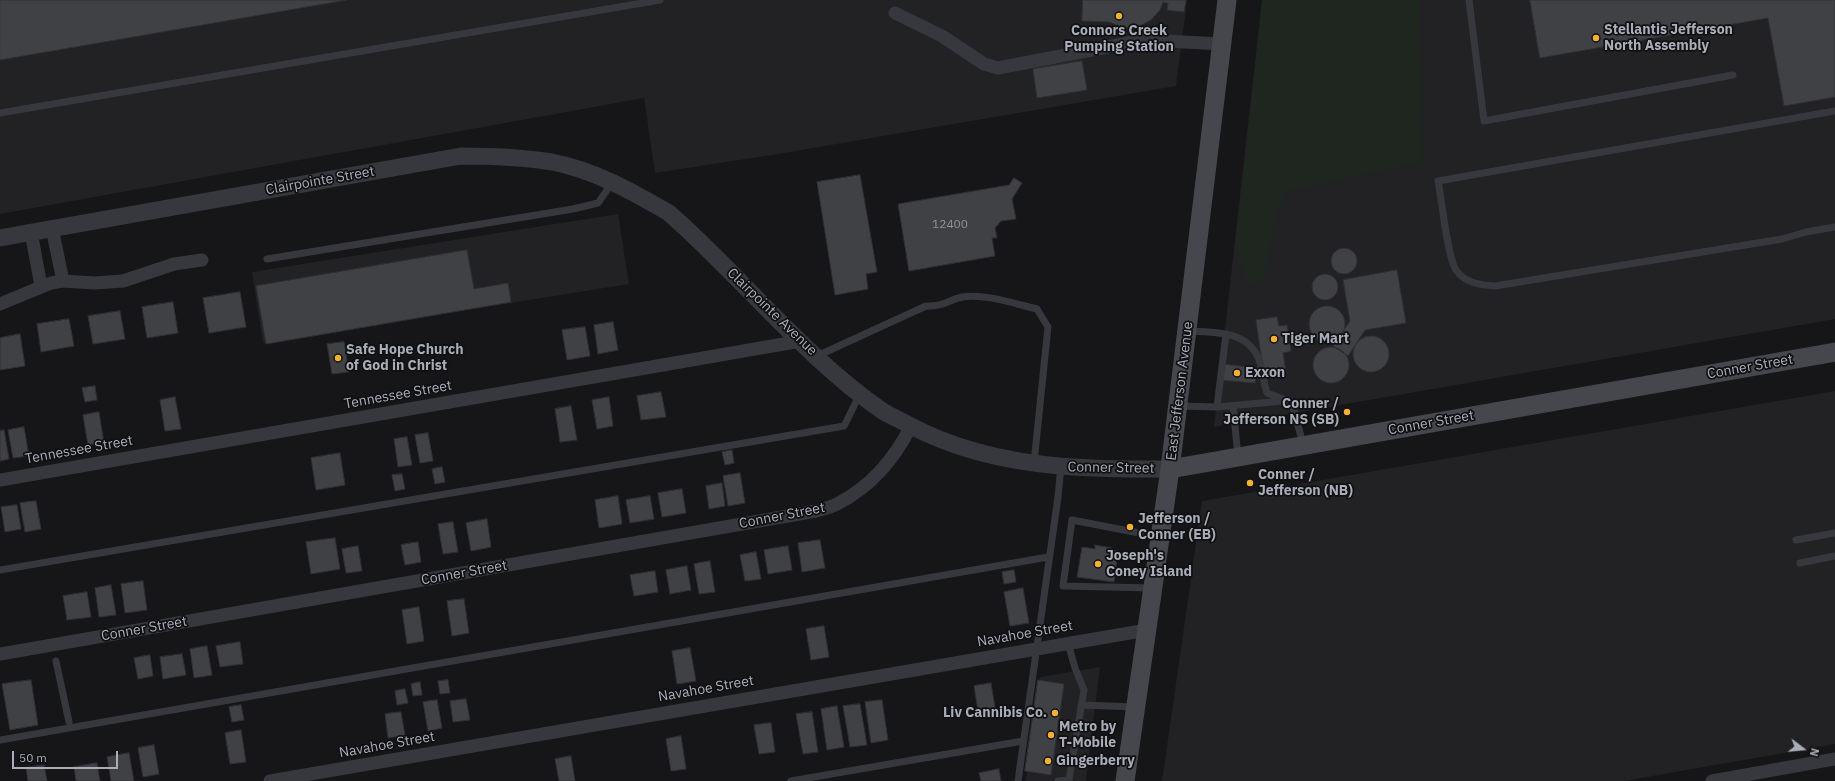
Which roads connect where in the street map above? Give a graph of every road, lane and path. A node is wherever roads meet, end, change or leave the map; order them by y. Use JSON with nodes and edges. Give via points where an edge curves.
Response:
{"nodes":[{"id":1,"x":660,"y":0,"type":"edge"},
{"id":2,"x":1227,"y":0,"type":"edge"},
{"id":3,"x":1469,"y":0,"type":"edge"},
{"id":4,"x":895,"y":13,"type":"dead end"},
{"id":5,"x":1223,"y":44,"type":"junction"},
{"id":6,"x":1733,"y":76,"type":"dead end"},
{"id":7,"x":1835,"y":112,"type":"edge"},
{"id":8,"x":0,"y":113,"type":"edge"},
{"id":9,"x":612,"y":183,"type":"junction"},
{"id":10,"x":636,"y":194,"type":"joint"},
{"id":11,"x":1835,"y":227,"type":"edge"},
{"id":12,"x":52,"y":228,"type":"junction"},
{"id":13,"x":31,"y":232,"type":"junction"},
{"id":14,"x":0,"y":238,"type":"edge"},
{"id":15,"x":267,"y":258,"type":"dead end"},
{"id":16,"x":202,"y":260,"type":"dead end"},
{"id":17,"x":62,"y":281,"type":"junction"},
{"id":18,"x":41,"y":286,"type":"junction"},
{"id":19,"x":0,"y":304,"type":"edge"},
{"id":20,"x":1187,"y":331,"type":"junction"},
{"id":21,"x":1226,"y":334,"type":"junction"},
{"id":22,"x":801,"y":341,"type":"junction"},
{"id":23,"x":1835,"y":352,"type":"edge"},
{"id":24,"x":817,"y":356,"type":"junction"},
{"id":25,"x":860,"y":394,"type":"junction"},
{"id":26,"x":1286,"y":400,"type":"junction"},
{"id":27,"x":1178,"y":406,"type":"junction"},
{"id":28,"x":1233,"y":406,"type":"junction"},
{"id":29,"x":1217,"y":407,"type":"junction"},
{"id":30,"x":911,"y":426,"type":"junction"},
{"id":31,"x":1303,"y":445,"type":"junction"},
{"id":32,"x":1238,"y":457,"type":"junction"},
{"id":33,"x":1034,"y":464,"type":"junction"},
{"id":34,"x":1061,"y":466,"type":"junction"},
{"id":35,"x":1170,"y":469,"type":"junction"},
{"id":36,"x":0,"y":480,"type":"edge"},
{"id":37,"x":1835,"y":533,"type":"edge"},
{"id":38,"x":1160,"y":537,"type":"junction"},
{"id":39,"x":1796,"y":540,"type":"dead end"},
{"id":40,"x":1835,"y":556,"type":"edge"},
{"id":41,"x":1048,"y":557,"type":"junction"},
{"id":42,"x":1800,"y":563,"type":"dead end"},
{"id":43,"x":0,"y":570,"type":"edge"},
{"id":44,"x":1153,"y":588,"type":"junction"},
{"id":45,"x":1147,"y":630,"type":"junction"},
{"id":46,"x":1068,"y":643,"type":"junction"},
{"id":47,"x":1036,"y":648,"type":"junction"},
{"id":48,"x":0,"y":654,"type":"edge"},
{"id":49,"x":56,"y":661,"type":"dead end"},
{"id":50,"x":1082,"y":705,"type":"junction"},
{"id":51,"x":1136,"y":707,"type":"junction"},
{"id":52,"x":69,"y":722,"type":"dead end"},
{"id":53,"x":0,"y":740,"type":"edge"},
{"id":54,"x":1023,"y":741,"type":"junction"},
{"id":55,"x":1835,"y":759,"type":"edge"},
{"id":56,"x":1069,"y":780,"type":"edge"},
{"id":57,"x":270,"y":781,"type":"edge"},
{"id":58,"x":791,"y":781,"type":"edge"},
{"id":59,"x":1018,"y":781,"type":"edge"},
{"id":60,"x":1058,"y":781,"type":"edge"},
{"id":61,"x":1125,"y":781,"type":"edge"},
{"id":62,"x":1712,"y":781,"type":"edge"}],
"edges":[{"from":1,"to":8,"type":"lane"},
{"from":2,"to":5,"type":"main road","name":"East Jefferson Avenue"},
{"from":3,"to":6,"type":"lane","via":[[1484,120]]},
{"from":4,"to":5,"type":"street","via":[[942,36],[984,64],[998,68],[1144,40]]},
{"from":5,"to":20,"type":"main road","name":"East Jefferson Avenue"},
{"from":7,"to":11,"type":"lane","via":[[1438,181],[1451,256],[1456,270],[1466,280],[1480,286],[1495,286],[1686,256],[1782,240],[1806,232]]},
{"from":9,"to":10,"type":"street","name":"Clairpointe Street"},
{"from":9,"to":12,"type":"street","name":"Clairpointe Street","via":[[590,173],[553,162],[501,156],[461,156]]},
{"from":9,"to":15,"type":"lane","via":[[598,203],[573,209]]},
{"from":10,"to":22,"type":"street","name":"Clairpointe Avenue","via":[[669,213],[686,228]]},
{"from":12,"to":13,"type":"street","name":"Clairpointe Street"},
{"from":12,"to":17,"type":"street"},
{"from":13,"to":14,"type":"street","name":"Clairpointe Street"},
{"from":13,"to":18,"type":"street"},
{"from":16,"to":17,"type":"street","via":[[174,264],[123,281]]},
{"from":17,"to":18,"type":"street"},
{"from":18,"to":19,"type":"street"},
{"from":20,"to":21,"type":"lane"},
{"from":20,"to":27,"type":"main road","name":"East Jefferson Avenue"},
{"from":21,"to":26,"type":"lane","via":[[1239,337],[1253,348],[1261,366],[1267,393]]},
{"from":21,"to":29,"type":"lane"},
{"from":22,"to":24,"type":"street","name":"Clairpointe Avenue"},
{"from":22,"to":36,"type":"street","name":"Tennessee Street"},
{"from":23,"to":31,"type":"main road","name":"Conner Street"},
{"from":24,"to":25,"type":"street","name":"Clairpointe Avenue"},
{"from":24,"to":33,"type":"lane","via":[[926,306],[938,306],[963,297],[986,298],[1037,309],[1048,327]]},
{"from":25,"to":30,"type":"street","name":"Clairpointe Avenue"},
{"from":25,"to":43,"type":"lane","via":[[844,426]]},
{"from":26,"to":28,"type":"lane"},
{"from":26,"to":31,"type":"lane","via":[[1293,408]]},
{"from":27,"to":29,"type":"lane"},
{"from":27,"to":35,"type":"main road","name":"East Jefferson Avenue"},
{"from":28,"to":29,"type":"lane"},
{"from":28,"to":32,"type":"lane"},
{"from":30,"to":33,"type":"street","name":"Conner Street","via":[[933,438],[990,456]]},
{"from":30,"to":48,"type":"street","name":"Conner Street","via":[[899,450],[865,486],[838,504],[816,512]]},
{"from":31,"to":32,"type":"main road","name":"Conner Street"},
{"from":32,"to":35,"type":"main road","name":"Conner Street"},
{"from":33,"to":34,"type":"street","name":"Conner Street"},
{"from":34,"to":35,"type":"street","name":"Conner Street"},
{"from":34,"to":41,"type":"lane"},
{"from":35,"to":38,"type":"main road","name":"East Jefferson Avenue"},
{"from":37,"to":39,"type":"lane"},
{"from":38,"to":44,"type":"main road","name":"East Jefferson Avenue"},
{"from":38,"to":44,"type":"lane","via":[[1072,520],[1063,586]]},
{"from":40,"to":42,"type":"lane"},
{"from":41,"to":47,"type":"lane"},
{"from":41,"to":53,"type":"lane"},
{"from":44,"to":45,"type":"main road","name":"East Jefferson Avenue"},
{"from":45,"to":46,"type":"street","name":"Navahoe Street"},
{"from":45,"to":51,"type":"main road","name":"East Jefferson Avenue"},
{"from":46,"to":47,"type":"street","name":"Navahoe Street"},
{"from":46,"to":50,"type":"lane","via":[[1084,690]]},
{"from":47,"to":54,"type":"lane"},
{"from":47,"to":57,"type":"street","name":"Navahoe Street"},
{"from":49,"to":52,"type":"lane"},
{"from":50,"to":51,"type":"lane"},
{"from":50,"to":56,"type":"lane"},
{"from":51,"to":61,"type":"main road","name":"East Jefferson Avenue"},
{"from":54,"to":58,"type":"lane"},
{"from":54,"to":59,"type":"lane"},
{"from":55,"to":62,"type":"street"},
{"from":56,"to":60,"type":"lane"}]}
